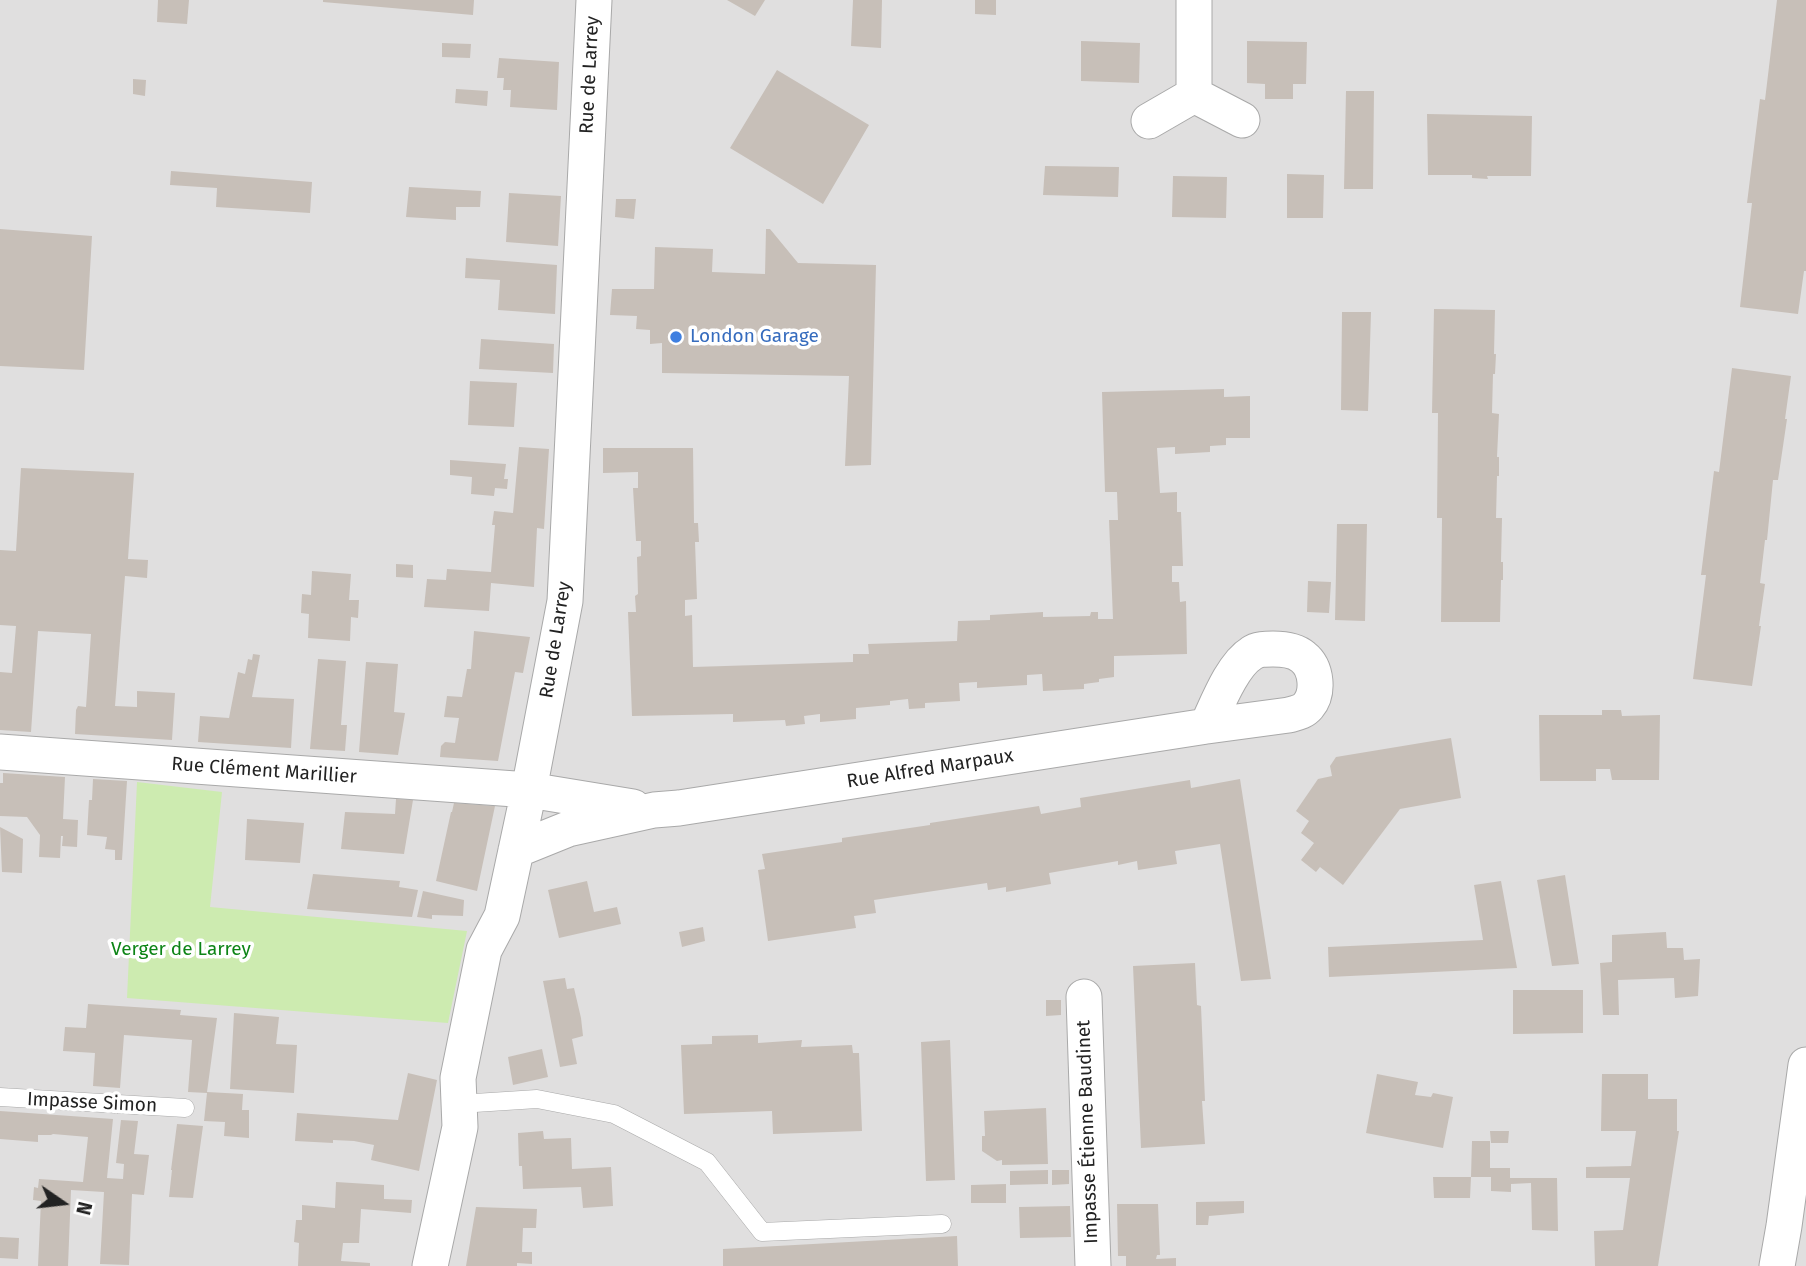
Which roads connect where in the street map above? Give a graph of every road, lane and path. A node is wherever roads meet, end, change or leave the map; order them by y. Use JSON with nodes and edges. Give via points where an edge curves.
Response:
{"nodes":[{"id":1,"x":594,"y":0,"type":"edge"},
{"id":2,"x":1194,"y":0,"type":"edge"},
{"id":3,"x":1194,"y":95,"type":"junction"},
{"id":4,"x":1242,"y":120,"type":"dead end"},
{"id":5,"x":1149,"y":121,"type":"dead end"},
{"id":6,"x":1207,"y":726,"type":"dead end"},
{"id":7,"x":0,"y":752,"type":"edge"},
{"id":8,"x":529,"y":790,"type":"junction"},
{"id":9,"x":654,"y":810,"type":"junction"},
{"id":10,"x":516,"y":850,"type":"junction"},
{"id":11,"x":1084,"y":997,"type":"dead end"},
{"id":12,"x":1806,"y":1065,"type":"edge"},
{"id":13,"x":0,"y":1097,"type":"edge"},
{"id":14,"x":459,"y":1104,"type":"junction"},
{"id":15,"x":185,"y":1108,"type":"dead end"},
{"id":16,"x":942,"y":1224,"type":"dead end"},
{"id":17,"x":430,"y":1266,"type":"edge"},
{"id":18,"x":1093,"y":1266,"type":"edge"},
{"id":19,"x":1777,"y":1266,"type":"edge"}],
"edges":[{"from":1,"to":8,"type":"street","name":"Rue de Larrey","via":[[565,601]]},
{"from":2,"to":3,"type":"street"},
{"from":3,"to":4,"type":"street"},
{"from":3,"to":5,"type":"street"},
{"from":6,"to":9,"type":"street","name":"Rue Alfred Marpaux"},
{"from":7,"to":8,"type":"street","name":"Rue Clément Marillier"},
{"from":8,"to":9,"type":"street","name":"Rue Alfred Marpaux"},
{"from":8,"to":10,"type":"street","name":"Rue de Larrey"},
{"from":9,"to":10,"type":"street","name":"Rue Alfred Marpaux","via":[[568,829]]},
{"from":10,"to":14,"type":"street","name":"Rue de Larrey","via":[[502,916],[484,950],[458,1078]]},
{"from":11,"to":18,"type":"street","name":"Impasse Étienne Baudinet"},
{"from":12,"to":19,"type":"street"},
{"from":13,"to":15,"type":"lane","name":"Impasse Simon"},
{"from":14,"to":16,"type":"lane","via":[[537,1099],[614,1114],[707,1162],[762,1232]]},
{"from":14,"to":17,"type":"street","name":"Rue de Larrey","via":[[460,1127]]}]}
